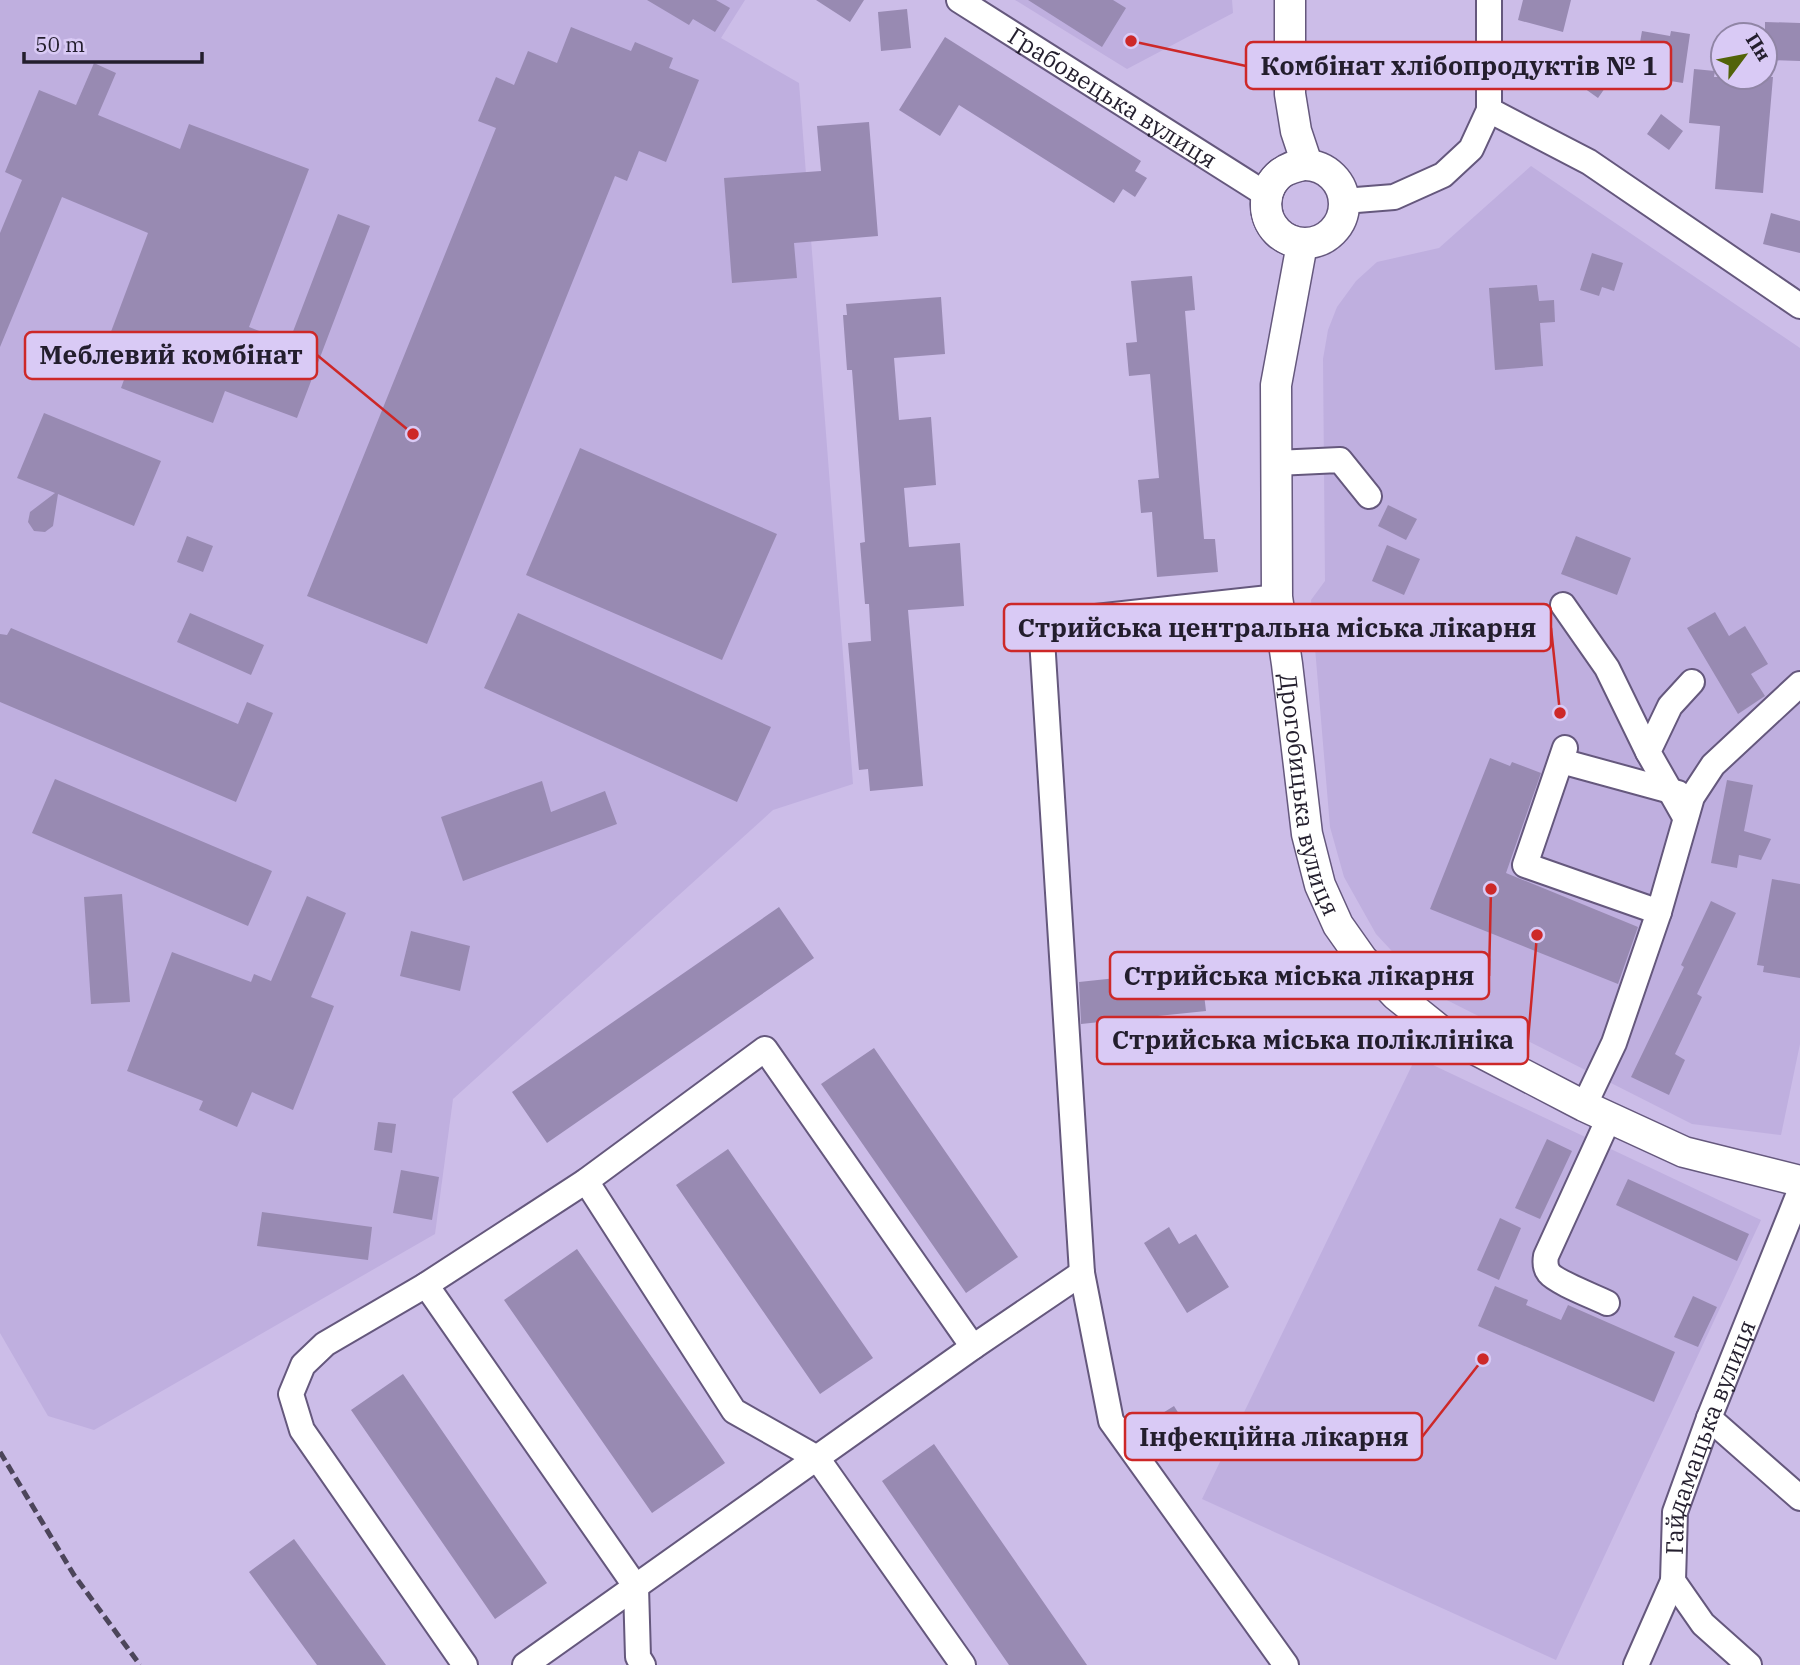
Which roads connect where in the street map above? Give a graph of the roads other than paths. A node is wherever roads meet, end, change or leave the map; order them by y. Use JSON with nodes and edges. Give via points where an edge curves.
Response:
{"nodes":[{"id":1,"x":959,"y":0,"type":"edge"},
{"id":2,"x":1290,"y":0,"type":"edge"},
{"id":3,"x":1489,"y":0,"type":"edge"},
{"id":4,"x":1489,"y":110,"type":"junction"},
{"id":5,"x":1307,"y":164,"type":"junction"},
{"id":6,"x":1267,"y":195,"type":"junction"},
{"id":7,"x":1344,"y":201,"type":"junction"},
{"id":8,"x":1302,"y":244,"type":"junction"},
{"id":9,"x":1800,"y":306,"type":"edge"},
{"id":10,"x":1276,"y":463,"type":"junction"},
{"id":11,"x":1369,"y":496,"type":"dead end"},
{"id":12,"x":1277,"y":597,"type":"junction"},
{"id":13,"x":1563,"y":605,"type":"dead end"},
{"id":14,"x":1692,"y":682,"type":"dead end"},
{"id":15,"x":1800,"y":684,"type":"edge"},
{"id":16,"x":1648,"y":752,"type":"junction"},
{"id":17,"x":1682,"y":802,"type":"junction"},
{"id":18,"x":1658,"y":912,"type":"junction"},
{"id":19,"x":1597,"y":1112,"type":"junction"},
{"id":20,"x":586,"y":1181,"type":"junction"},
{"id":21,"x":1800,"y":1181,"type":"edge"},
{"id":22,"x":1800,"y":1191,"type":"edge"},
{"id":23,"x":1082,"y":1273,"type":"junction"},
{"id":24,"x":426,"y":1285,"type":"junction"},
{"id":25,"x":1607,"y":1303,"type":"dead end"},
{"id":26,"x":973,"y":1348,"type":"junction"},
{"id":27,"x":1709,"y":1418,"type":"junction"},
{"id":28,"x":817,"y":1458,"type":"junction"},
{"id":29,"x":1800,"y":1497,"type":"edge"},
{"id":30,"x":1673,"y":1581,"type":"junction"},
{"id":31,"x":636,"y":1587,"type":"junction"},
{"id":32,"x":465,"y":1665,"type":"edge"},
{"id":33,"x":525,"y":1665,"type":"edge"},
{"id":34,"x":643,"y":1665,"type":"edge"},
{"id":35,"x":962,"y":1665,"type":"edge"},
{"id":36,"x":1286,"y":1665,"type":"edge"},
{"id":37,"x":1636,"y":1665,"type":"edge"},
{"id":38,"x":1749,"y":1665,"type":"edge"}],
"edges":[{"from":1,"to":6,"type":"street","name":"Грабовецька вулиця"},
{"from":2,"to":5,"type":"main road","via":[[1290,94]]},
{"from":3,"to":4,"type":"street"},
{"from":4,"to":7,"type":"street","via":[[1471,149],[1443,175],[1394,197]]},
{"from":4,"to":9,"type":"street","via":[[1589,162]]},
{"from":5,"to":6,"type":"main road","via":[[1282,172]]},
{"from":5,"to":7,"type":"main road","via":[[1333,177]]},
{"from":6,"to":8,"type":"main road","via":[[1269,222],[1278,233]]},
{"from":7,"to":8,"type":"main road","via":[[1338,227],[1316,242]]},
{"from":8,"to":10,"type":"main road","name":"Дрогобицька вулиця","via":[[1276,385]]},
{"from":10,"to":11,"type":"street","via":[[1340,460]]},
{"from":10,"to":12,"type":"main road","name":"Дрогобицька вулиця"},
{"from":12,"to":19,"type":"main road","name":"Дрогобицька вулиця","via":[[1307,834],[1320,885],[1338,925],[1396,995],[1442,1032]]},
{"from":12,"to":23,"type":"street","via":[[1041,623]]},
{"from":13,"to":16,"type":"street","via":[[1606,668]]},
{"from":14,"to":16,"type":"street","via":[[1670,706]]},
{"from":15,"to":17,"type":"street","via":[[1713,765]]},
{"from":16,"to":17,"type":"street"},
{"from":17,"to":18,"type":"street"},
{"from":17,"to":18,"type":"street","via":[[1563,755],[1525,865]]},
{"from":18,"to":19,"type":"street","via":[[1614,1042]]},
{"from":19,"to":21,"type":"main road","name":"Дрогобицька вулиця","via":[[1684,1152]]},
{"from":19,"to":25,"type":"street","via":[[1545,1262],[1553,1277]]},
{"from":20,"to":24,"type":"street"},
{"from":20,"to":26,"type":"street","via":[[765,1049]]},
{"from":20,"to":28,"type":"street","via":[[734,1411]]},
{"from":22,"to":27,"type":"street","name":"Гайдамацька вулиця"},
{"from":23,"to":26,"type":"street"},
{"from":23,"to":36,"type":"street","via":[[1111,1421]]},
{"from":24,"to":31,"type":"street"},
{"from":24,"to":32,"type":"street","via":[[325,1344],[303,1365],[291,1394],[302,1430]]},
{"from":26,"to":28,"type":"street"},
{"from":27,"to":29,"type":"street"},
{"from":27,"to":30,"type":"street","name":"Гайдамацька вулиця","via":[[1675,1512]]},
{"from":28,"to":31,"type":"street"},
{"from":28,"to":35,"type":"street"},
{"from":30,"to":37,"type":"street"},
{"from":30,"to":38,"type":"street","name":"Гайдамацька вулиця","via":[[1703,1624]]},
{"from":31,"to":33,"type":"street"},
{"from":31,"to":34,"type":"street","via":[[638,1657]]}]}
